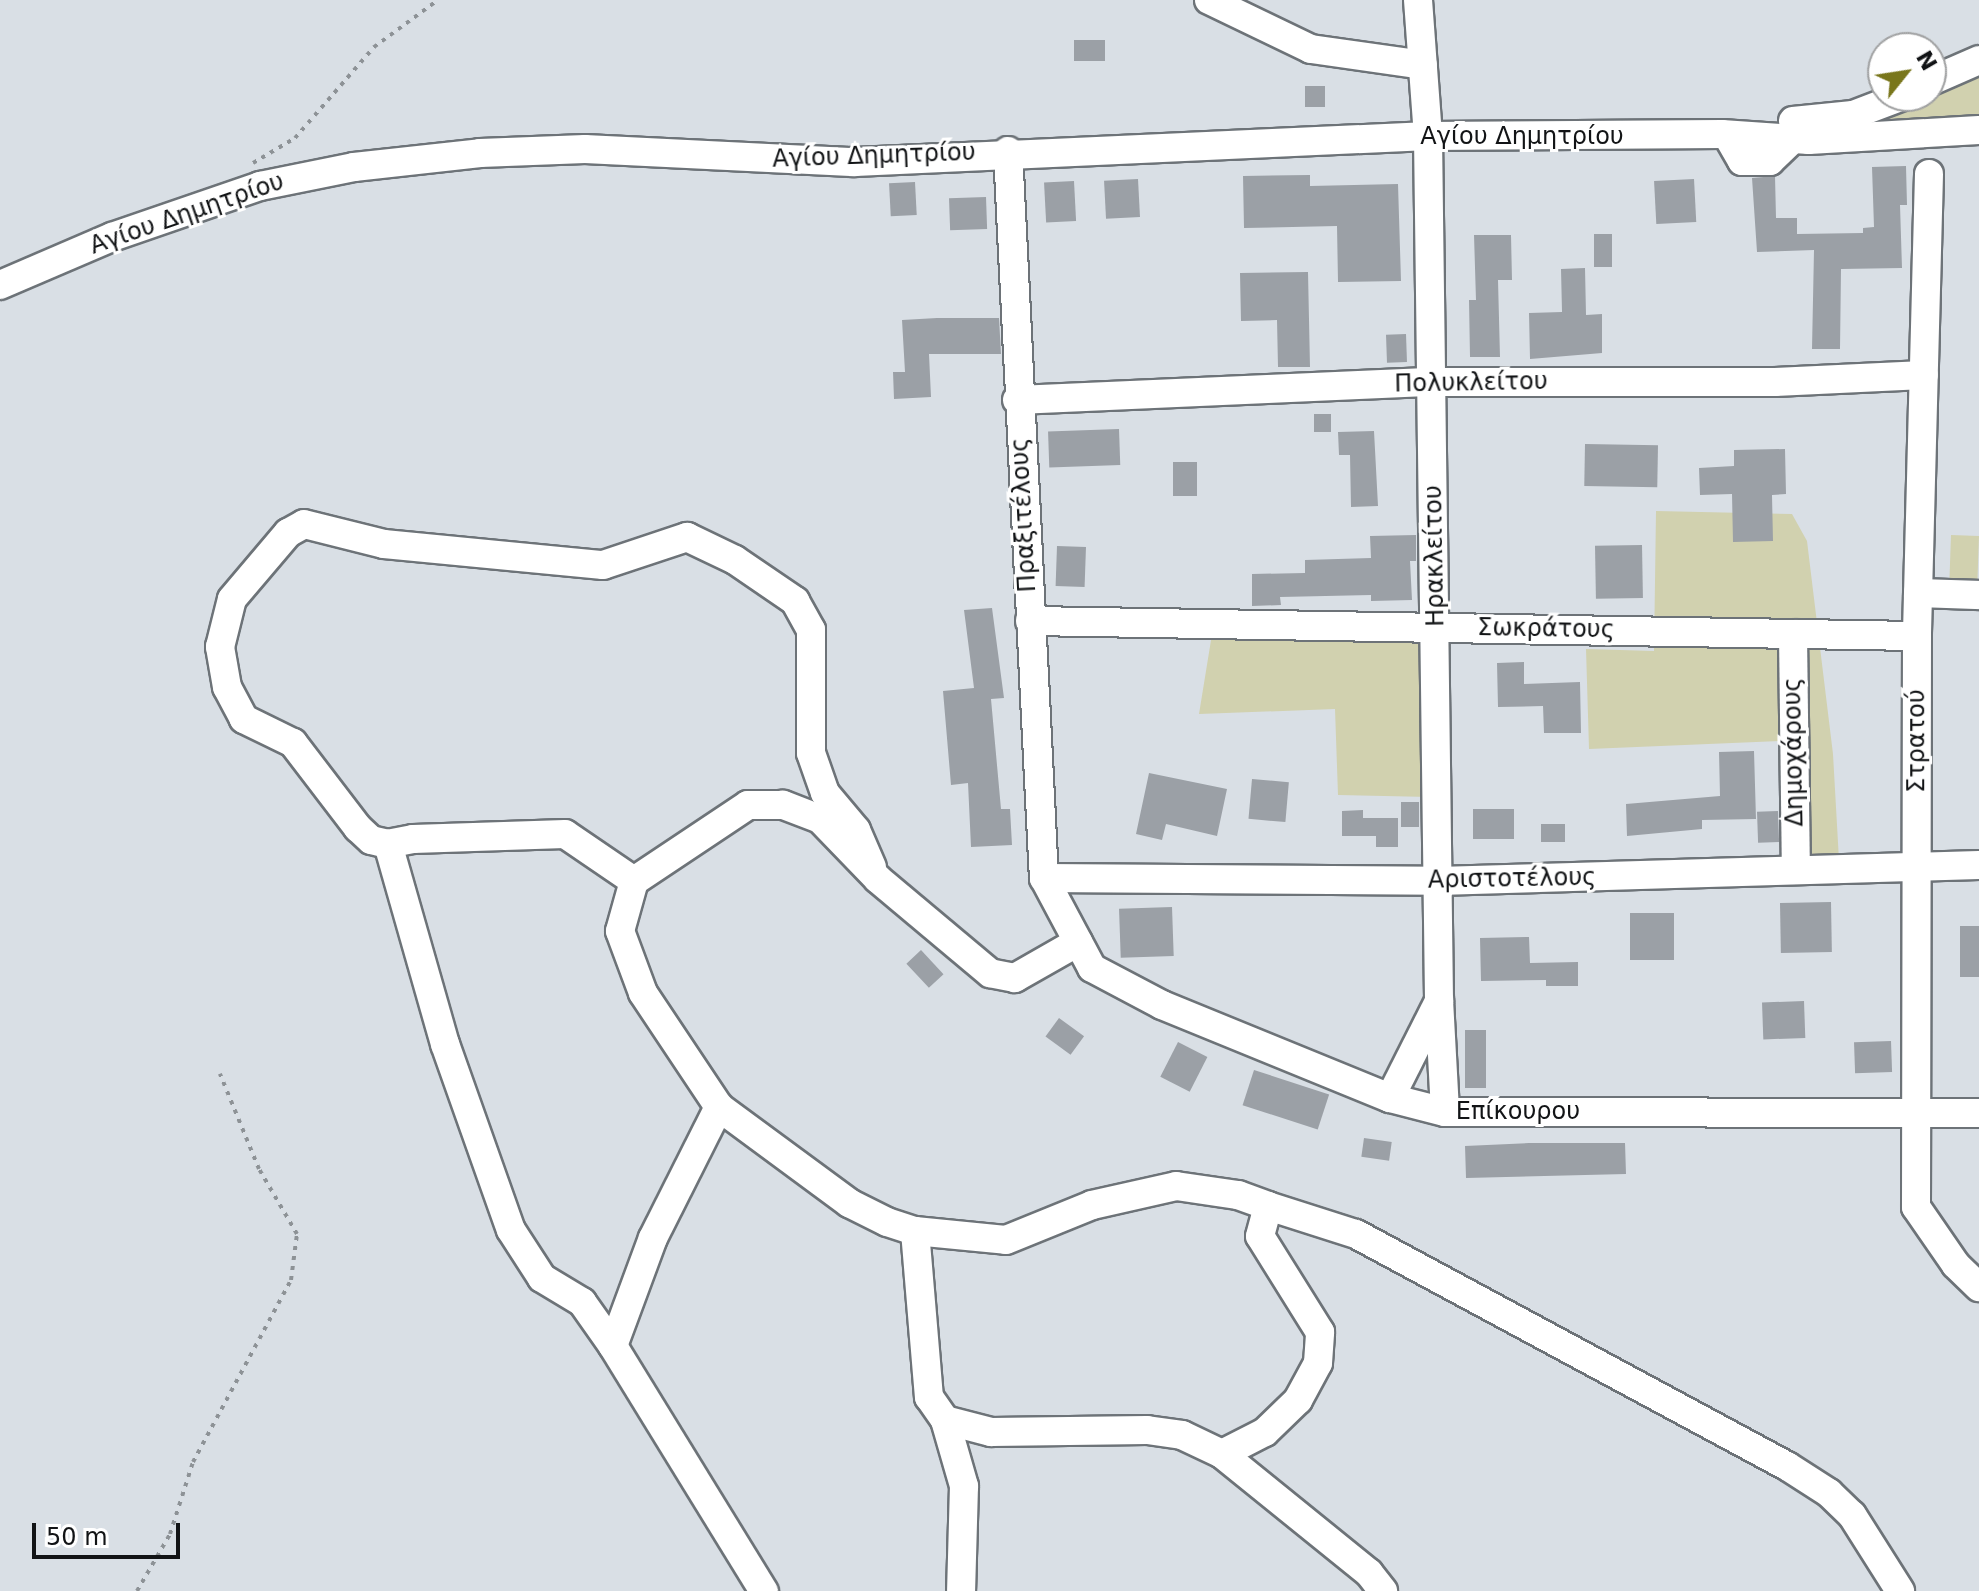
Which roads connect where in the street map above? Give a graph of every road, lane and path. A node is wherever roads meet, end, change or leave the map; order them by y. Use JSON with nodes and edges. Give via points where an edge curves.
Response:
{"nodes":[{"id":1,"x":438,"y":0,"type":"edge"},
{"id":2,"x":1209,"y":0,"type":"edge"},
{"id":3,"x":1418,"y":0,"type":"edge"},
{"id":4,"x":1979,"y":60,"type":"edge"},
{"id":5,"x":1423,"y":65,"type":"junction"},
{"id":6,"x":1947,"y":74,"type":"edge"},
{"id":7,"x":1867,"y":109,"type":"edge"},
{"id":8,"x":1979,"y":130,"type":"edge"},
{"id":9,"x":1725,"y":135,"type":"junction"},
{"id":10,"x":1428,"y":136,"type":"junction"},
{"id":11,"x":1008,"y":151,"type":"junction"},
{"id":12,"x":248,"y":166,"type":"dead end"},
{"id":13,"x":1929,"y":174,"type":"dead end"},
{"id":14,"x":0,"y":285,"type":"edge"},
{"id":15,"x":1924,"y":375,"type":"junction"},
{"id":16,"x":1433,"y":382,"type":"junction"},
{"id":17,"x":1017,"y":400,"type":"junction"},
{"id":18,"x":1918,"y":593,"type":"junction"},
{"id":19,"x":1979,"y":595,"type":"edge"},
{"id":20,"x":1030,"y":621,"type":"junction"},
{"id":21,"x":1436,"y":627,"type":"junction"},
{"id":22,"x":1793,"y":634,"type":"junction"},
{"id":23,"x":1917,"y":636,"type":"junction"},
{"id":24,"x":388,"y":844,"type":"junction"},
{"id":25,"x":1918,"y":865,"type":"junction"},
{"id":26,"x":1979,"y":865,"type":"edge"},
{"id":27,"x":1796,"y":870,"type":"junction"},
{"id":28,"x":1044,"y":878,"type":"junction"},
{"id":29,"x":878,"y":879,"type":"junction"},
{"id":30,"x":634,"y":881,"type":"junction"},
{"id":31,"x":1438,"y":881,"type":"junction"},
{"id":32,"x":1078,"y":942,"type":"junction"},
{"id":33,"x":1439,"y":1000,"type":"junction"},
{"id":34,"x":220,"y":1074,"type":"dead end"},
{"id":35,"x":1390,"y":1098,"type":"junction"},
{"id":36,"x":719,"y":1107,"type":"junction"},
{"id":37,"x":1445,"y":1112,"type":"junction"},
{"id":38,"x":1913,"y":1113,"type":"junction"},
{"id":39,"x":1979,"y":1113,"type":"edge"},
{"id":40,"x":1268,"y":1206,"type":"junction"},
{"id":41,"x":915,"y":1231,"type":"junction"},
{"id":42,"x":1979,"y":1287,"type":"edge"},
{"id":43,"x":613,"y":1346,"type":"junction"},
{"id":44,"x":945,"y":1420,"type":"junction"},
{"id":45,"x":1222,"y":1454,"type":"junction"},
{"id":46,"x":137,"y":1591,"type":"edge"},
{"id":47,"x":764,"y":1591,"type":"edge"},
{"id":48,"x":961,"y":1591,"type":"edge"},
{"id":49,"x":1383,"y":1591,"type":"edge"},
{"id":50,"x":1900,"y":1591,"type":"edge"}],
"edges":[{"from":1,"to":12,"type":"path","via":[[374,47],[295,138]]},
{"from":2,"to":5,"type":"street","via":[[1311,49]]},
{"from":3,"to":5,"type":"street","name":"Ηρακλείτου"},
{"from":4,"to":6,"type":"street"},
{"from":5,"to":10,"type":"street","name":"Ηρακλείτου"},
{"from":7,"to":9,"type":"street","name":"Αγίου Δημητρίου","via":[[1840,118],[1765,121]]},
{"from":8,"to":9,"type":"street","name":"Αγίου Δημητρίου","via":[[1792,140]]},
{"from":9,"to":10,"type":"street","name":"Αγίου Δημητρίου"},
{"from":10,"to":11,"type":"street","name":"Αγίου Δημητρίου"},
{"from":10,"to":16,"type":"street","name":"Ηρακλείτου"},
{"from":11,"to":14,"type":"street","name":"Αγίου Δημητρίου","via":[[855,162],[585,149],[354,167],[197,205]]},
{"from":11,"to":17,"type":"street","name":"Πραξιτέλους"},
{"from":13,"to":15,"type":"street","name":"Στρατού"},
{"from":15,"to":16,"type":"street","name":"Πολυκλείτου","via":[[1775,382]]},
{"from":15,"to":18,"type":"street","name":"Στρατού"},
{"from":16,"to":17,"type":"street","name":"Πολυκλείτου"},
{"from":16,"to":21,"type":"street","name":"Ηρακλείτου"},
{"from":17,"to":20,"type":"street","name":"Πραξιτέλους"},
{"from":18,"to":19,"type":"street"},
{"from":18,"to":23,"type":"street","name":"Στρατού"},
{"from":20,"to":21,"type":"street","name":"Σωκράτους"},
{"from":20,"to":28,"type":"street","name":"Πραξιτέλους"},
{"from":21,"to":22,"type":"street","name":"Σωκράτους"},
{"from":21,"to":31,"type":"street","name":"Ηρακλείτου"},
{"from":22,"to":23,"type":"street","name":"Σωκράτους"},
{"from":22,"to":27,"type":"street","name":"Δημοχάρους"},
{"from":23,"to":25,"type":"street","name":"Στρατού"},
{"from":24,"to":29,"type":"street","via":[[371,840],[358,828],[293,743],[244,719],[227,687],[220,647],[232,599],[288,533],[304,524],[384,544],[603,565],[687,537],[735,560],[795,601],[811,630],[811,753],[825,793],[856,830]]},
{"from":24,"to":30,"type":"street","via":[[565,834]]},
{"from":24,"to":43,"type":"street","via":[[445,1044],[511,1230],[542,1278],[582,1302]]},
{"from":25,"to":26,"type":"street","name":"Αριστοτέλους"},
{"from":25,"to":27,"type":"street","name":"Αριστοτέλους"},
{"from":25,"to":38,"type":"street","name":"Στρατού"},
{"from":27,"to":31,"type":"street","name":"Αριστοτέλους"},
{"from":28,"to":31,"type":"street","name":"Αριστοτέλους"},
{"from":28,"to":32,"type":"street","name":"Επίκουρου"},
{"from":29,"to":30,"type":"street","via":[[820,819],[783,805],[748,805]]},
{"from":29,"to":32,"type":"street","via":[[990,973],[1015,978]]},
{"from":30,"to":36,"type":"street","via":[[620,931],[643,993]]},
{"from":31,"to":33,"type":"street","name":"Ηρακλείτου"},
{"from":32,"to":35,"type":"street","name":"Επίκουρου","via":[[1092,968],[1162,1005]]},
{"from":33,"to":35,"type":"street"},
{"from":33,"to":37,"type":"street","name":"Ηρακλείτου"},
{"from":34,"to":46,"type":"path","via":[[259,1169],[297,1234],[291,1280],[193,1462],[170,1534]]},
{"from":35,"to":37,"type":"street","name":"Επίκουρου"},
{"from":36,"to":41,"type":"street","via":[[849,1203]]},
{"from":36,"to":43,"type":"street","via":[[653,1238]]},
{"from":37,"to":38,"type":"street","name":"Επίκουρου"},
{"from":38,"to":39,"type":"street","name":"Επίκουρου"},
{"from":38,"to":42,"type":"street","name":"Στρατού","via":[[1916,1207],[1956,1265]]},
{"from":40,"to":41,"type":"street","via":[[1238,1195],[1176,1186],[1092,1205],[1006,1240]]},
{"from":40,"to":45,"type":"street","via":[[1260,1236],[1320,1332],[1318,1363],[1298,1400],[1265,1432]]},
{"from":40,"to":50,"type":"street","via":[[1356,1234],[1787,1466],[1852,1515]]},
{"from":41,"to":44,"type":"street","via":[[929,1397]]},
{"from":43,"to":47,"type":"street"},
{"from":44,"to":45,"type":"street","via":[[991,1432],[1147,1430],[1182,1435]]},
{"from":44,"to":48,"type":"street","via":[[964,1486]]},
{"from":45,"to":49,"type":"street","via":[[1369,1573]]}]}
